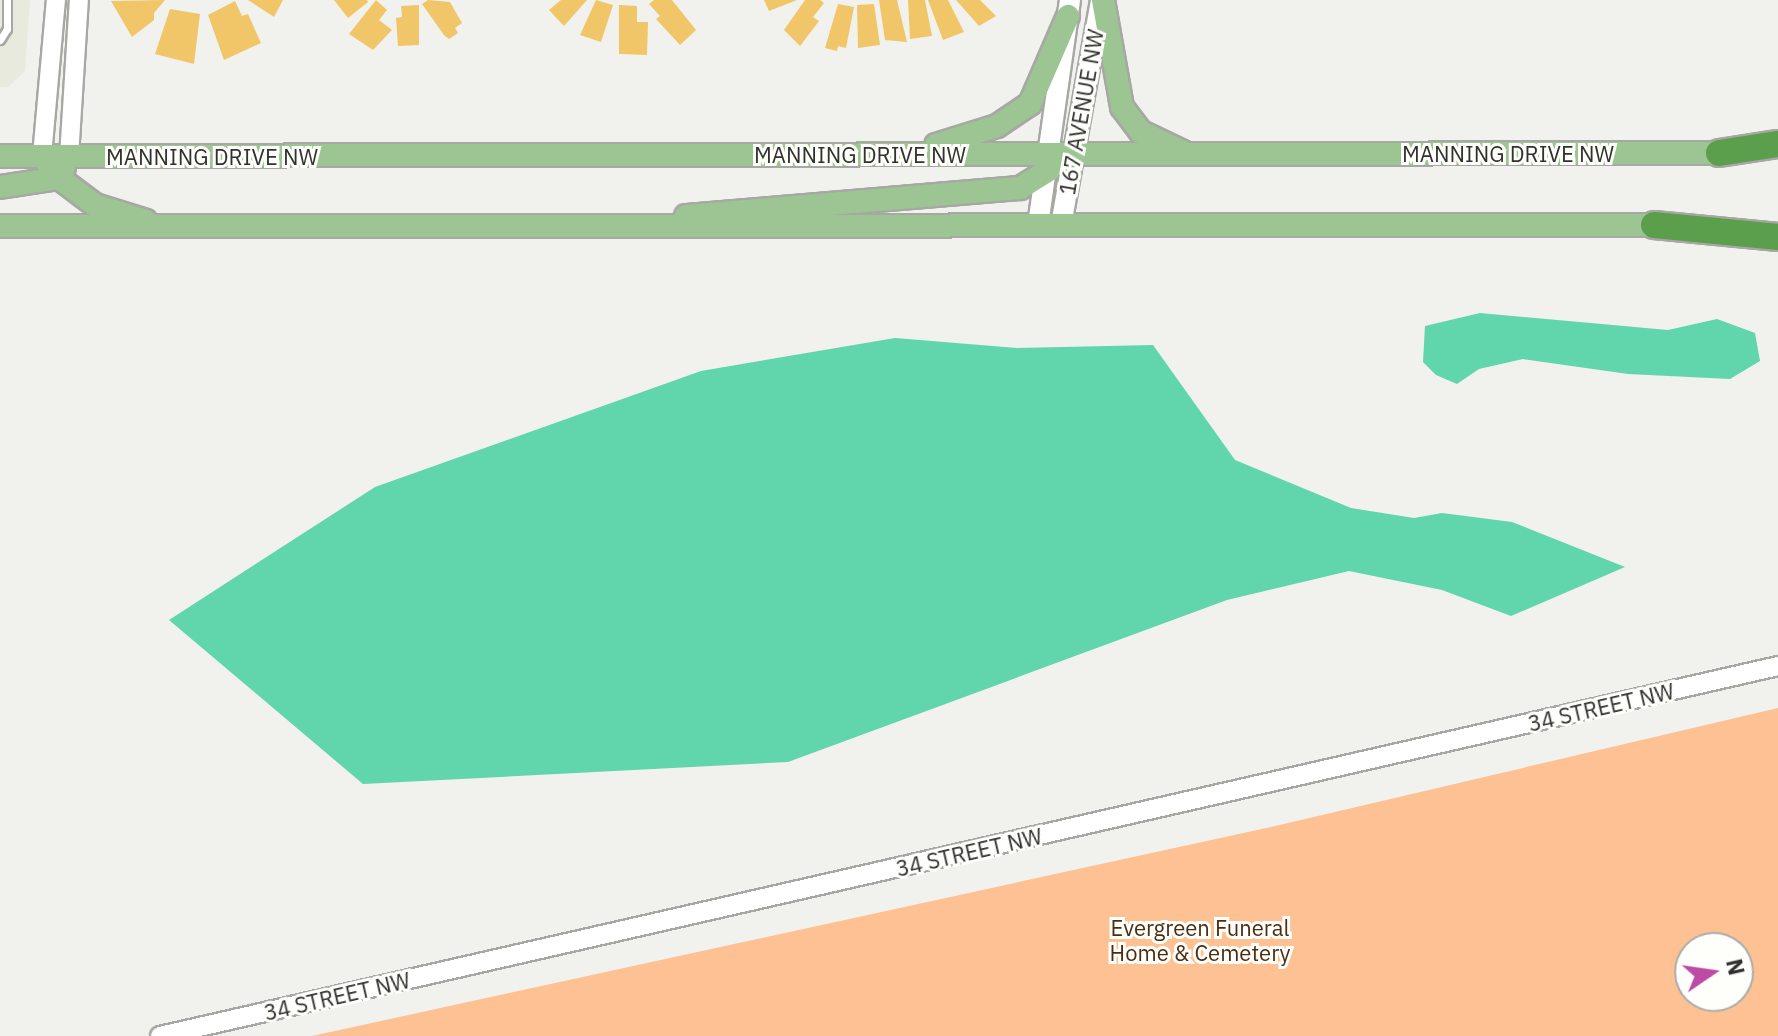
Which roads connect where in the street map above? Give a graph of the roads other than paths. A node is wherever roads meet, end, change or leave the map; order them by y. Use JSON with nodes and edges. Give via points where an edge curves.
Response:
{"nodes":[{"id":1,"x":7,"y":0,"type":"edge"},
{"id":2,"x":56,"y":0,"type":"edge"},
{"id":3,"x":79,"y":0,"type":"edge"},
{"id":4,"x":1102,"y":0,"type":"edge"},
{"id":5,"x":1069,"y":8,"type":"edge"},
{"id":6,"x":0,"y":40,"type":"edge"},
{"id":7,"x":1778,"y":144,"type":"edge"},
{"id":8,"x":1719,"y":153,"type":"joint"},
{"id":9,"x":1187,"y":154,"type":"junction"},
{"id":10,"x":880,"y":155,"type":"junction"},
{"id":11,"x":1046,"y":155,"type":"junction"},
{"id":12,"x":1073,"y":155,"type":"junction"},
{"id":13,"x":0,"y":156,"type":"edge"},
{"id":14,"x":42,"y":156,"type":"junction"},
{"id":15,"x":69,"y":157,"type":"junction"},
{"id":16,"x":59,"y":178,"type":"junction"},
{"id":17,"x":1043,"y":179,"type":"junction"},
{"id":18,"x":0,"y":187,"type":"edge"},
{"id":19,"x":1038,"y":225,"type":"junction"},
{"id":20,"x":1061,"y":225,"type":"junction"},
{"id":21,"x":1654,"y":225,"type":"joint"},
{"id":22,"x":0,"y":226,"type":"edge"},
{"id":23,"x":166,"y":227,"type":"junction"},
{"id":24,"x":618,"y":227,"type":"junction"},
{"id":25,"x":1778,"y":237,"type":"edge"},
{"id":26,"x":1778,"y":666,"type":"edge"},
{"id":27,"x":160,"y":1036,"type":"edge"}],
"edges":[{"from":1,"to":6,"type":"lane","via":[[7,29]]},
{"from":2,"to":14,"type":"street"},
{"from":3,"to":15,"type":"street"},
{"from":4,"to":9,"type":"main road","via":[[1122,107],[1141,132]]},
{"from":4,"to":12,"type":"main road","name":"167 AVENUE NW"},
{"from":5,"to":10,"type":"main road","via":[[1039,91],[1022,110],[955,142]]},
{"from":5,"to":11,"type":"main road","name":"167 AVENUE NW"},
{"from":7,"to":8,"type":"highway"},
{"from":8,"to":9,"type":"main road","name":"MANNING DRIVE NW"},
{"from":9,"to":12,"type":"main road","name":"MANNING DRIVE NW"},
{"from":10,"to":11,"type":"main road","name":"MANNING DRIVE NW"},
{"from":10,"to":15,"type":"main road","name":"MANNING DRIVE NW"},
{"from":11,"to":12,"type":"main road","name":"MANNING DRIVE NW"},
{"from":11,"to":17,"type":"main road","name":"167 AVENUE NW"},
{"from":12,"to":17,"type":"main road"},
{"from":12,"to":20,"type":"main road","name":"167 AVENUE NW"},
{"from":13,"to":14,"type":"main road","name":"MANNING DRIVE NW"},
{"from":14,"to":15,"type":"main road","name":"MANNING DRIVE NW"},
{"from":14,"to":16,"type":"main road"},
{"from":15,"to":16,"type":"main road"},
{"from":16,"to":18,"type":"main road"},
{"from":16,"to":23,"type":"main road","via":[[95,205]]},
{"from":17,"to":19,"type":"main road","name":"167 AVENUE NW"},
{"from":17,"to":24,"type":"main road","via":[[1001,191],[740,208]]},
{"from":19,"to":20,"type":"main road"},
{"from":19,"to":24,"type":"main road"},
{"from":20,"to":21,"type":"main road"},
{"from":21,"to":25,"type":"highway"},
{"from":22,"to":23,"type":"main road"},
{"from":23,"to":24,"type":"main road"},
{"from":26,"to":27,"type":"street","name":"34 STREET NW"}]}
